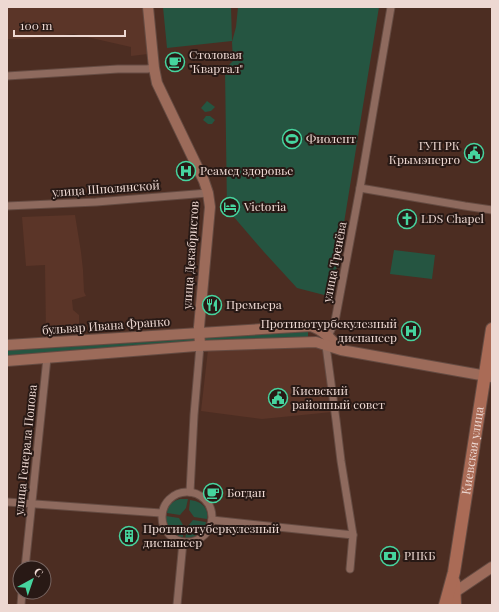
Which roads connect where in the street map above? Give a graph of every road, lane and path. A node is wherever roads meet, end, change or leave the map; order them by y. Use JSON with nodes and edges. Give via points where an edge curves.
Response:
{"nodes":[{"id":1,"x":148,"y":7,"type":"edge"},
{"id":2,"x":391,"y":7,"type":"edge"},
{"id":3,"x":154,"y":68,"type":"junction"},
{"id":4,"x":7,"y":76,"type":"edge"},
{"id":5,"x":360,"y":188,"type":"junction"},
{"id":6,"x":208,"y":193,"type":"junction"},
{"id":7,"x":7,"y":206,"type":"edge"},
{"id":8,"x":492,"y":210,"type":"edge"},
{"id":9,"x":492,"y":329,"type":"edge"},
{"id":10,"x":199,"y":333,"type":"junction"},
{"id":11,"x":327,"y":341,"type":"junction"},
{"id":12,"x":7,"y":345,"type":"edge"},
{"id":13,"x":200,"y":346,"type":"junction"},
{"id":14,"x":47,"y":358,"type":"junction"},
{"id":15,"x":7,"y":361,"type":"edge"},
{"id":16,"x":488,"y":377,"type":"edge"},
{"id":17,"x":190,"y":492,"type":"junction"},
{"id":18,"x":7,"y":502,"type":"edge"},
{"id":19,"x":31,"y":504,"type":"junction"},
{"id":20,"x":161,"y":514,"type":"junction"},
{"id":21,"x":212,"y":520,"type":"junction"},
{"id":22,"x":353,"y":535,"type":"junction"},
{"id":23,"x":183,"y":542,"type":"junction"},
{"id":24,"x":26,"y":560,"type":"edge"},
{"id":25,"x":492,"y":567,"type":"edge"},
{"id":26,"x":350,"y":569,"type":"dead end"},
{"id":27,"x":454,"y":572,"type":"junction"},
{"id":28,"x":455,"y":592,"type":"junction"},
{"id":29,"x":177,"y":605,"type":"edge"},
{"id":30,"x":445,"y":605,"type":"edge"},
{"id":31,"x":455,"y":605,"type":"edge"}],
"edges":[{"from":1,"to":3,"type":"street","name":"улица Декабристов"},
{"from":2,"to":5,"type":"street","name":"улица Тренёва"},
{"from":3,"to":4,"type":"street"},
{"from":3,"to":6,"type":"street","name":"улица Декабристов","via":[[157,83]]},
{"from":5,"to":8,"type":"street"},
{"from":5,"to":11,"type":"street","name":"улица Тренёва","via":[[335,321]]},
{"from":6,"to":7,"type":"street","name":"улица Шполянской"},
{"from":6,"to":10,"type":"street","name":"улица Декабристов","via":[[210,207]]},
{"from":9,"to":16,"type":"main road","name":"Киевская улица"},
{"from":10,"to":11,"type":"street","name":"бульвар Ивана Франко","via":[[311,326]]},
{"from":10,"to":12,"type":"street","name":"бульвар Ивана Франко"},
{"from":10,"to":13,"type":"street","name":"улица Декабристов"},
{"from":11,"to":13,"type":"street"},
{"from":11,"to":16,"type":"street","name":"бульвар Ивана Франко","via":[[342,350]]},
{"from":11,"to":22,"type":"street","via":[[341,461]]},
{"from":13,"to":14,"type":"street"},
{"from":13,"to":17,"type":"street","name":"улица Декабристов"},
{"from":14,"to":15,"type":"street"},
{"from":14,"to":19,"type":"street","name":"улица Генерала Попова"},
{"from":16,"to":27,"type":"main road","name":"Киевская улица"},
{"from":17,"to":20,"type":"street","via":[[180,492],[171,497]]},
{"from":17,"to":21,"type":"street","via":[[207,502]]},
{"from":18,"to":19,"type":"street"},
{"from":19,"to":20,"type":"street"},
{"from":19,"to":24,"type":"street","name":"улица Генерала Попова"},
{"from":20,"to":23,"type":"street","via":[[166,532]]},
{"from":21,"to":22,"type":"street"},
{"from":21,"to":23,"type":"street","via":[[209,530],[202,537],[193,542]]},
{"from":22,"to":26,"type":"street"},
{"from":23,"to":29,"type":"street"},
{"from":25,"to":28,"type":"street"},
{"from":27,"to":28,"type":"main road","name":"Киевская улица"},
{"from":27,"to":30,"type":"main road","name":"Киевская улица"},
{"from":28,"to":31,"type":"main road","name":"Киевская улица"}]}
